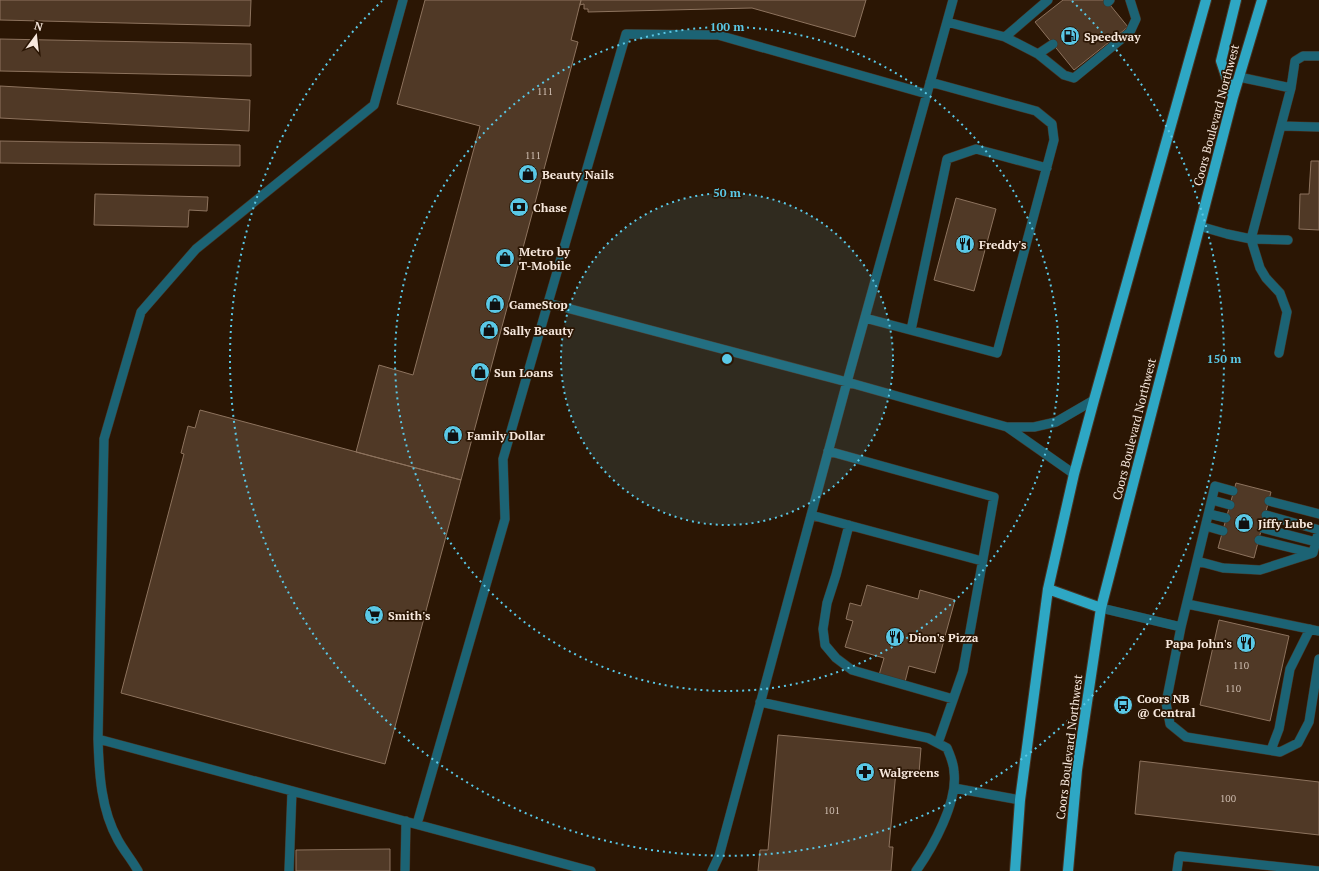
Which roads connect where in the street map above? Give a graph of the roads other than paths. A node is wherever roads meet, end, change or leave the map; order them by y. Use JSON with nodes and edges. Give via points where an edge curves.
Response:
{"nodes":[{"id":1,"x":403,"y":0,"type":"edge"},
{"id":2,"x":953,"y":0,"type":"edge"},
{"id":3,"x":1048,"y":0,"type":"edge"},
{"id":4,"x":1130,"y":0,"type":"edge"},
{"id":5,"x":1206,"y":0,"type":"edge"},
{"id":6,"x":1236,"y":0,"type":"edge"},
{"id":7,"x":1262,"y":0,"type":"edge"},
{"id":8,"x":947,"y":22,"type":"junction"},
{"id":9,"x":1005,"y":37,"type":"junction"},
{"id":10,"x":1053,"y":44,"type":"dead end"},
{"id":11,"x":1038,"y":54,"type":"junction"},
{"id":12,"x":1319,"y":56,"type":"edge"},
{"id":13,"x":1239,"y":77,"type":"junction"},
{"id":14,"x":930,"y":82,"type":"junction"},
{"id":15,"x":1291,"y":88,"type":"junction"},
{"id":16,"x":927,"y":94,"type":"junction"},
{"id":17,"x":1233,"y":97,"type":"junction"},
{"id":18,"x":1281,"y":126,"type":"junction"},
{"id":19,"x":1319,"y":127,"type":"edge"},
{"id":20,"x":1046,"y":168,"type":"junction"},
{"id":21,"x":1200,"y":226,"type":"junction"},
{"id":22,"x":1251,"y":240,"type":"junction"},
{"id":23,"x":1288,"y":240,"type":"dead end"},
{"id":24,"x":548,"y":303,"type":"junction"},
{"id":25,"x":865,"y":318,"type":"junction"},
{"id":26,"x":911,"y":330,"type":"junction"},
{"id":27,"x":1279,"y":352,"type":"dead end"},
{"id":28,"x":847,"y":382,"type":"junction"},
{"id":29,"x":1094,"y":400,"type":"junction"},
{"id":30,"x":1007,"y":428,"type":"junction"},
{"id":31,"x":828,"y":451,"type":"junction"},
{"id":32,"x":1074,"y":474,"type":"junction"},
{"id":33,"x":1233,"y":491,"type":"dead end"},
{"id":34,"x":1212,"y":500,"type":"junction"},
{"id":35,"x":1269,"y":501,"type":"dead end"},
{"id":36,"x":1230,"y":505,"type":"dead end"},
{"id":37,"x":1209,"y":514,"type":"junction"},
{"id":38,"x":1319,"y":514,"type":"edge"},
{"id":39,"x":811,"y":515,"type":"junction"},
{"id":40,"x":1266,"y":515,"type":"dead end"},
{"id":41,"x":1226,"y":518,"type":"dead end"},
{"id":42,"x":849,"y":525,"type":"junction"},
{"id":43,"x":1206,"y":526,"type":"junction"},
{"id":44,"x":1262,"y":528,"type":"dead end"},
{"id":45,"x":1319,"y":530,"type":"edge"},
{"id":46,"x":1223,"y":531,"type":"dead end"},
{"id":47,"x":1259,"y":540,"type":"dead end"},
{"id":48,"x":1316,"y":542,"type":"junction"},
{"id":49,"x":1313,"y":553,"type":"junction"},
{"id":50,"x":982,"y":561,"type":"junction"},
{"id":51,"x":1197,"y":561,"type":"junction"},
{"id":52,"x":1048,"y":589,"type":"junction"},
{"id":53,"x":1187,"y":604,"type":"junction"},
{"id":54,"x":1102,"y":608,"type":"junction"},
{"id":55,"x":1181,"y":626,"type":"junction"},
{"id":56,"x":1314,"y":630,"type":"edge"},
{"id":57,"x":1319,"y":660,"type":"edge"},
{"id":58,"x":953,"y":699,"type":"junction"},
{"id":59,"x":760,"y":702,"type":"junction"},
{"id":60,"x":98,"y":739,"type":"junction"},
{"id":61,"x":938,"y":743,"type":"junction"},
{"id":62,"x":1272,"y":750,"type":"junction"},
{"id":63,"x":954,"y":788,"type":"junction"},
{"id":64,"x":292,"y":791,"type":"junction"},
{"id":65,"x":1020,"y":800,"type":"junction"},
{"id":66,"x":406,"y":821,"type":"junction"},
{"id":67,"x":417,"y":824,"type":"junction"},
{"id":68,"x":1070,"y":853,"type":"junction"},
{"id":69,"x":573,"y":869,"type":"edge"},
{"id":70,"x":138,"y":871,"type":"edge"},
{"id":71,"x":289,"y":871,"type":"edge"},
{"id":72,"x":405,"y":871,"type":"edge"},
{"id":73,"x":591,"y":871,"type":"edge"},
{"id":74,"x":712,"y":871,"type":"edge"},
{"id":75,"x":916,"y":871,"type":"edge"},
{"id":76,"x":1015,"y":871,"type":"edge"},
{"id":77,"x":1068,"y":871,"type":"edge"},
{"id":78,"x":1074,"y":871,"type":"edge"},
{"id":79,"x":1177,"y":871,"type":"edge"},
{"id":80,"x":1319,"y":871,"type":"edge"}],
"edges":[{"from":1,"to":60,"type":"lane","via":[[374,105],[196,249],[141,312],[104,439]]},
{"from":2,"to":8,"type":"lane"},
{"from":3,"to":9,"type":"lane"},
{"from":4,"to":11,"type":"lane","via":[[1136,20],[1130,32],[1074,78],[1064,75]]},
{"from":5,"to":29,"type":"main road"},
{"from":6,"to":17,"type":"main road","via":[[1221,61]]},
{"from":7,"to":13,"type":"main road","name":"Coors Boulevard Northwest"},
{"from":8,"to":9,"type":"lane"},
{"from":8,"to":14,"type":"lane"},
{"from":9,"to":11,"type":"lane"},
{"from":10,"to":11,"type":"lane"},
{"from":12,"to":15,"type":"lane","via":[[1303,56],[1295,61]]},
{"from":13,"to":15,"type":"lane"},
{"from":13,"to":17,"type":"main road","name":"Coors Boulevard Northwest"},
{"from":14,"to":16,"type":"lane"},
{"from":14,"to":20,"type":"lane","via":[[1036,111],[1052,124],[1054,140]]},
{"from":15,"to":18,"type":"lane"},
{"from":16,"to":24,"type":"lane","via":[[718,35],[626,34]]},
{"from":16,"to":25,"type":"lane"},
{"from":17,"to":21,"type":"main road","name":"Coors Boulevard Northwest"},
{"from":18,"to":19,"type":"lane"},
{"from":18,"to":22,"type":"lane"},
{"from":20,"to":26,"type":"lane","via":[[976,149],[947,159]]},
{"from":20,"to":26,"type":"lane","via":[[997,353]]},
{"from":21,"to":22,"type":"lane"},
{"from":21,"to":54,"type":"main road","name":"Coors Boulevard Northwest"},
{"from":22,"to":23,"type":"lane"},
{"from":22,"to":27,"type":"lane","via":[[1260,268],[1280,293],[1287,312]]},
{"from":24,"to":28,"type":"lane"},
{"from":24,"to":67,"type":"lane","via":[[503,459],[505,519]]},
{"from":25,"to":26,"type":"lane"},
{"from":25,"to":28,"type":"lane"},
{"from":28,"to":30,"type":"lane"},
{"from":28,"to":31,"type":"lane"},
{"from":29,"to":30,"type":"lane","via":[[1056,422],[1034,427]]},
{"from":29,"to":32,"type":"main road"},
{"from":30,"to":32,"type":"lane"},
{"from":31,"to":39,"type":"lane"},
{"from":31,"to":50,"type":"lane","via":[[994,497]]},
{"from":32,"to":52,"type":"main road"},
{"from":33,"to":34,"type":"lane","via":[[1215,486]]},
{"from":34,"to":36,"type":"lane"},
{"from":34,"to":37,"type":"lane"},
{"from":35,"to":38,"type":"lane"},
{"from":37,"to":41,"type":"lane"},
{"from":37,"to":43,"type":"lane"},
{"from":39,"to":42,"type":"lane"},
{"from":39,"to":59,"type":"lane"},
{"from":40,"to":45,"type":"lane"},
{"from":42,"to":50,"type":"lane"},
{"from":42,"to":58,"type":"lane","via":[[826,603],[823,629],[826,645],[836,658],[852,670]]},
{"from":43,"to":46,"type":"lane"},
{"from":43,"to":51,"type":"lane"},
{"from":44,"to":48,"type":"lane"},
{"from":45,"to":48,"type":"lane"},
{"from":47,"to":49,"type":"lane"},
{"from":48,"to":49,"type":"lane"},
{"from":49,"to":51,"type":"lane","via":[[1260,570],[1223,568]]},
{"from":50,"to":58,"type":"lane","via":[[963,671]]},
{"from":51,"to":53,"type":"lane"},
{"from":52,"to":54,"type":"main road"},
{"from":52,"to":65,"type":"main road"},
{"from":53,"to":55,"type":"lane"},
{"from":53,"to":56,"type":"lane"},
{"from":54,"to":55,"type":"lane"},
{"from":54,"to":68,"type":"main road","name":"Coors Boulevard Northwest","via":[[1077,770]]},
{"from":55,"to":62,"type":"lane","via":[[1166,703],[1170,724],[1186,738]]},
{"from":56,"to":62,"type":"lane","via":[[1290,669],[1279,729]]},
{"from":57,"to":62,"type":"lane","via":[[1309,722],[1298,743],[1280,752]]},
{"from":58,"to":61,"type":"lane"},
{"from":59,"to":61,"type":"lane","via":[[928,738]]},
{"from":59,"to":74,"type":"lane","via":[[719,856]]},
{"from":60,"to":64,"type":"lane"},
{"from":60,"to":70,"type":"lane","via":[[98,761],[108,819]]},
{"from":61,"to":63,"type":"lane","via":[[947,748],[954,771]]},
{"from":63,"to":65,"type":"lane"},
{"from":63,"to":75,"type":"lane","via":[[950,807],[928,853]]},
{"from":64,"to":66,"type":"lane"},
{"from":64,"to":71,"type":"lane"},
{"from":65,"to":76,"type":"main road"},
{"from":66,"to":67,"type":"lane"},
{"from":66,"to":72,"type":"lane"},
{"from":67,"to":69,"type":"lane"},
{"from":68,"to":77,"type":"main road","name":"Coors Boulevard Northwest"},
{"from":68,"to":78,"type":"main road"},
{"from":69,"to":73,"type":"lane"},
{"from":79,"to":80,"type":"lane","via":[[1179,856]]}]}
